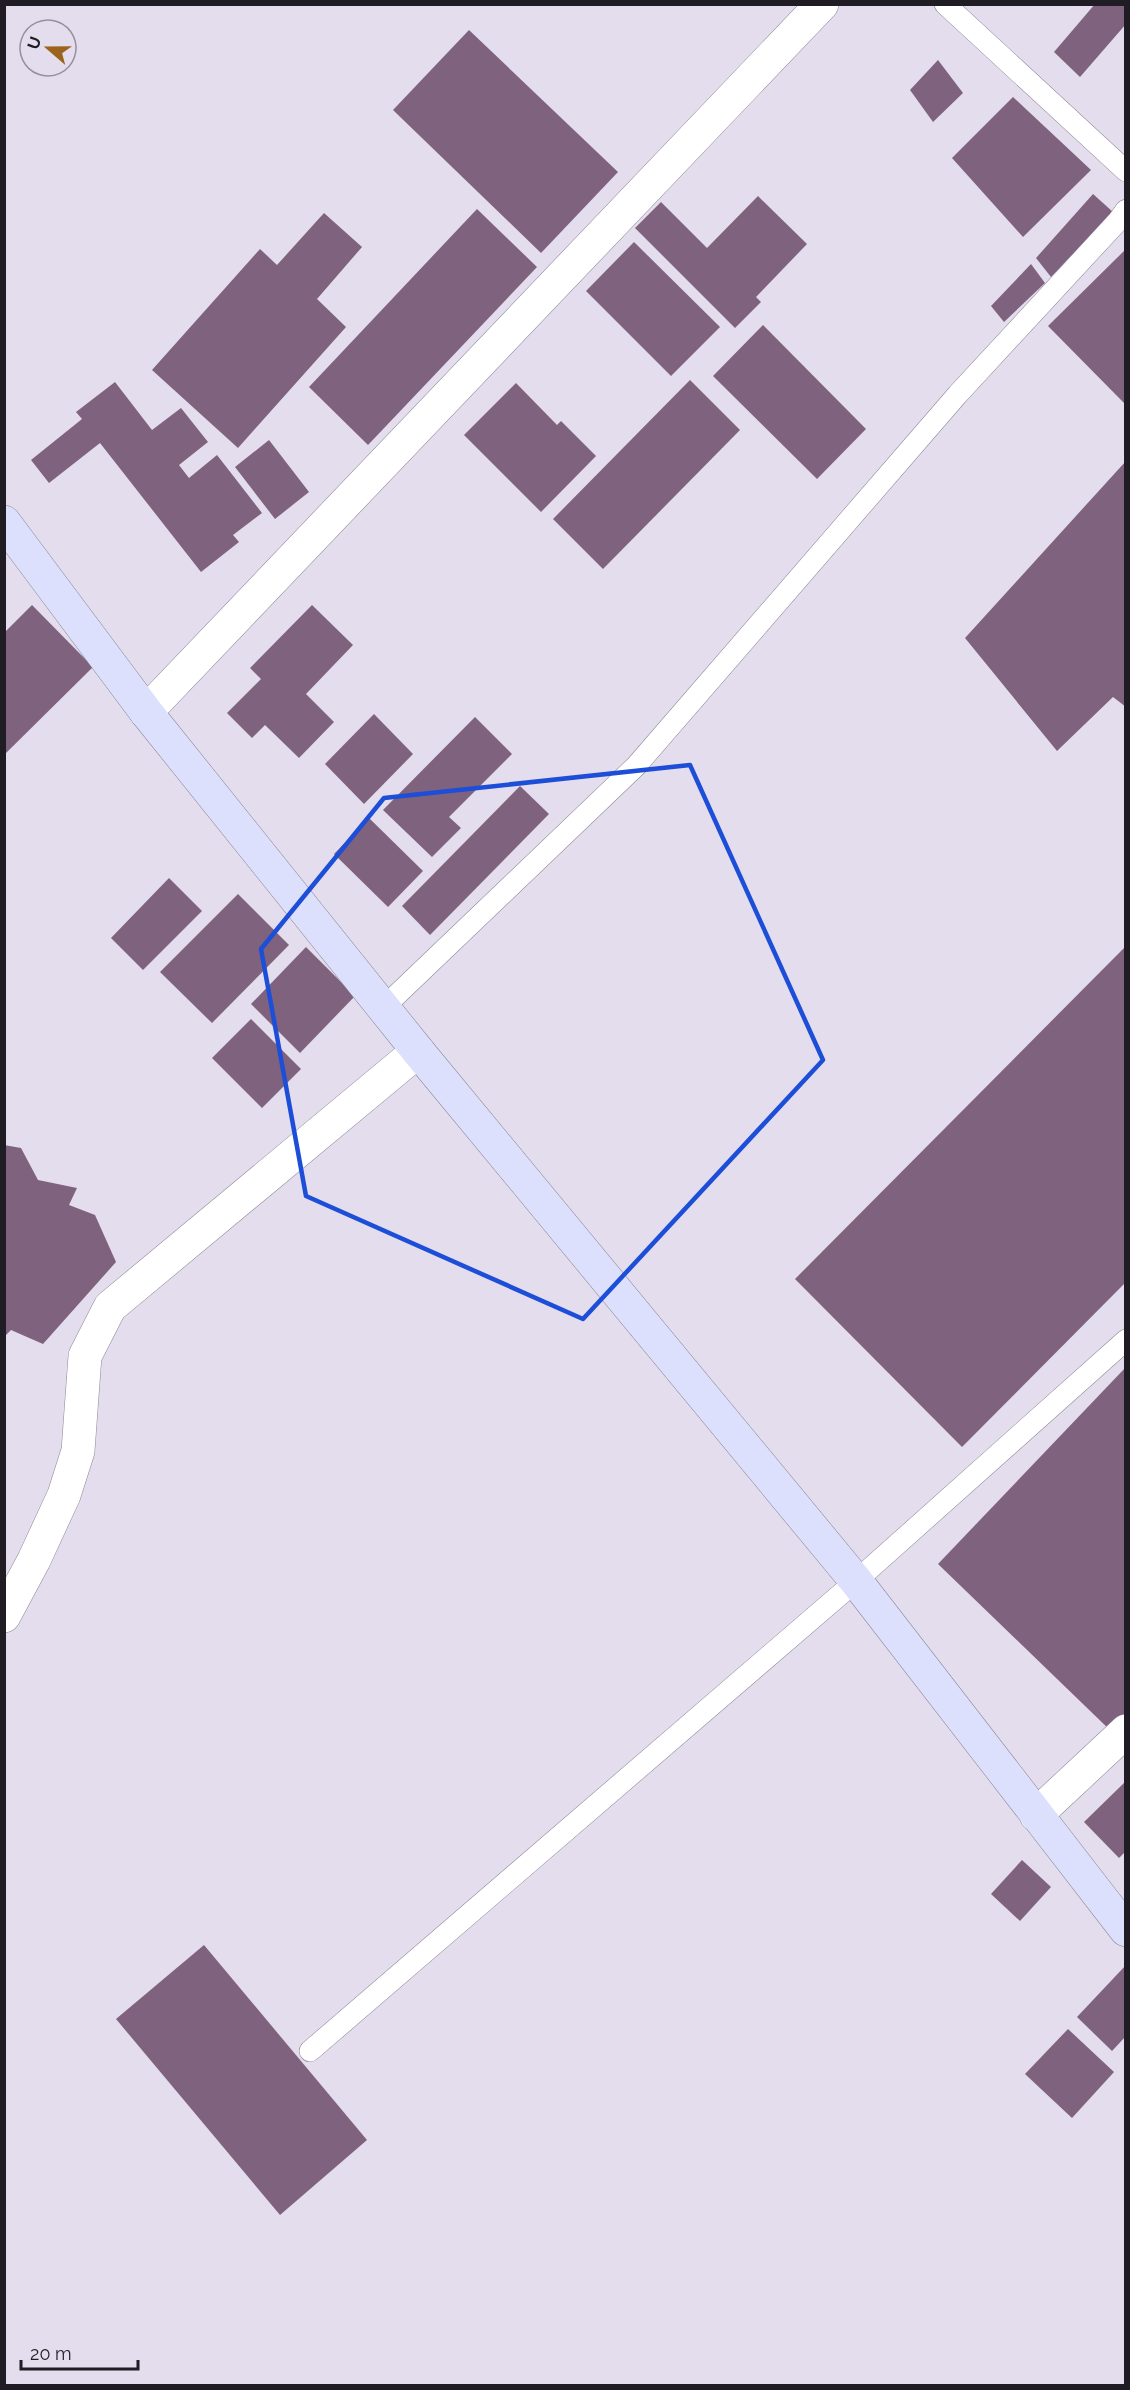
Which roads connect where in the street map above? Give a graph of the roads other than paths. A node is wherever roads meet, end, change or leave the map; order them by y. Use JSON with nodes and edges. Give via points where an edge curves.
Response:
{"nodes":[{"id":1,"x":822,"y":4,"type":"edge"},
{"id":2,"x":945,"y":4,"type":"edge"},
{"id":3,"x":1125,"y":171,"type":"edge"},
{"id":4,"x":1125,"y":210,"type":"edge"},
{"id":5,"x":4,"y":522,"type":"edge"},
{"id":6,"x":146,"y":712,"type":"junction"},
{"id":7,"x":384,"y":1007,"type":"junction"},
{"id":8,"x":418,"y":1052,"type":"junction"},
{"id":9,"x":1125,"y":1340,"type":"edge"},
{"id":10,"x":856,"y":1581,"type":"junction"},
{"id":11,"x":4,"y":1616,"type":"edge"},
{"id":12,"x":1125,"y":1731,"type":"edge"},
{"id":13,"x":1036,"y":1815,"type":"junction"},
{"id":14,"x":1125,"y":1930,"type":"edge"},
{"id":15,"x":310,"y":2051,"type":"dead end"}],
"edges":[{"from":1,"to":6,"type":"street"},
{"from":2,"to":3,"type":"lane"},
{"from":4,"to":7,"type":"lane","via":[[958,394],[636,766]]},
{"from":5,"to":6,"type":"main road"},
{"from":6,"to":7,"type":"main road"},
{"from":7,"to":8,"type":"main road"},
{"from":8,"to":10,"type":"main road"},
{"from":8,"to":11,"type":"street","via":[[110,1307],[85,1356],[78,1451],[64,1495]]},
{"from":9,"to":10,"type":"lane"},
{"from":10,"to":13,"type":"main road"},
{"from":10,"to":15,"type":"lane"},
{"from":12,"to":13,"type":"street"},
{"from":13,"to":14,"type":"main road"}]}
